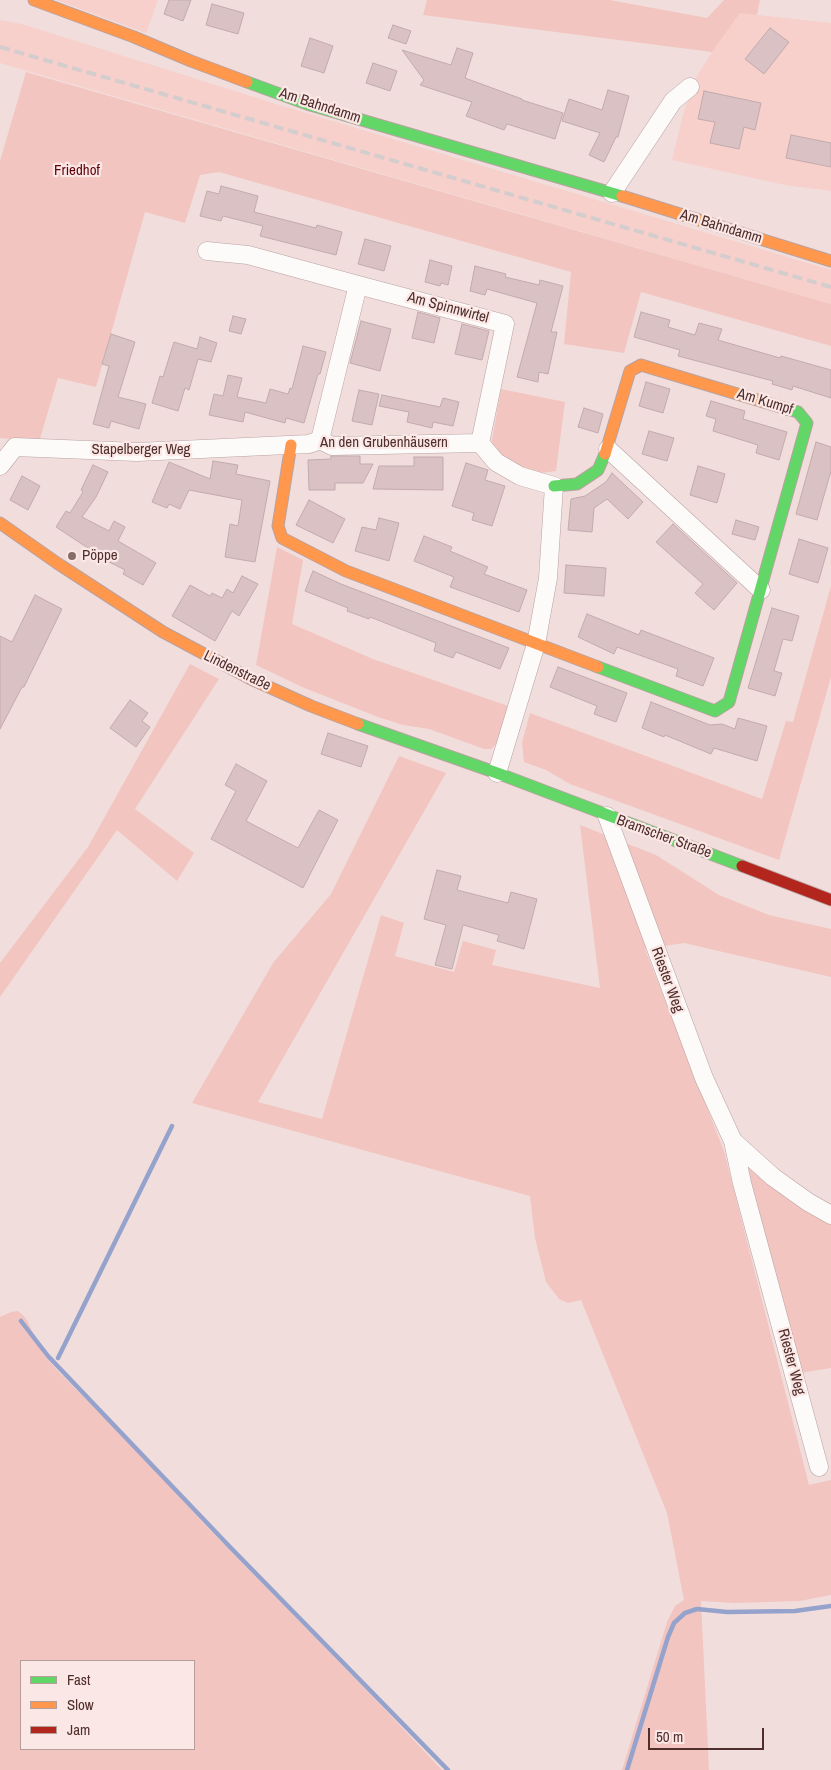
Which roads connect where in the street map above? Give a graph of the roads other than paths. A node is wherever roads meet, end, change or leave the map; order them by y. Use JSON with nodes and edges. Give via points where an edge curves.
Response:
{"nodes":[{"id":1,"x":34,"y":0,"type":"edge"},
{"id":2,"x":690,"y":87,"type":"dead end"},
{"id":3,"x":612,"y":193,"type":"junction"},
{"id":4,"x":207,"y":251,"type":"dead end"},
{"id":5,"x":831,"y":261,"type":"edge"},
{"id":6,"x":358,"y":285,"type":"junction"},
{"id":7,"x":320,"y":440,"type":"junction"},
{"id":8,"x":480,"y":443,"type":"junction"},
{"id":9,"x":291,"y":445,"type":"junction"},
{"id":10,"x":608,"y":449,"type":"junction"},
{"id":11,"x":0,"y":466,"type":"edge"},
{"id":12,"x":554,"y":486,"type":"junction"},
{"id":13,"x":0,"y":523,"type":"edge"},
{"id":14,"x":761,"y":590,"type":"junction"},
{"id":15,"x":536,"y":644,"type":"junction"},
{"id":16,"x":497,"y":774,"type":"junction"},
{"id":17,"x":607,"y":816,"type":"junction"},
{"id":18,"x":831,"y":900,"type":"edge"},
{"id":19,"x":733,"y":1141,"type":"junction"},
{"id":20,"x":831,"y":1215,"type":"edge"},
{"id":21,"x":819,"y":1468,"type":"dead end"}],
"edges":[{"from":1,"to":3,"type":"street","name":"Am Bahndamm","via":[[307,104]]},
{"from":2,"to":3,"type":"street","via":[[673,100]]},
{"from":3,"to":5,"type":"street","name":"Am Bahndamm"},
{"from":4,"to":6,"type":"street","name":"Am Spinnwirtel","via":[[248,255]]},
{"from":6,"to":7,"type":"street"},
{"from":6,"to":8,"type":"street","name":"Am Spinnwirtel","via":[[506,324]]},
{"from":7,"to":8,"type":"street","name":"An den Grubenhäusern","via":[[332,446]]},
{"from":7,"to":9,"type":"street","name":"An den Grubenhäusern"},
{"from":8,"to":12,"type":"street","via":[[496,462],[520,476]]},
{"from":9,"to":11,"type":"street","name":"Stapelberger Weg","via":[[136,452],[15,447]]},
{"from":9,"to":15,"type":"street","via":[[278,526],[282,538],[346,571]]},
{"from":10,"to":12,"type":"street","name":"Am Kumpf","via":[[598,470],[577,484]]},
{"from":10,"to":14,"type":"street"},
{"from":10,"to":14,"type":"street","name":"Am Kumpf","via":[[630,371],[641,365],[798,412],[807,423]]},
{"from":12,"to":15,"type":"street","via":[[548,578]]},
{"from":13,"to":16,"type":"street","name":"Lindenstraße","via":[[163,632],[251,679],[311,706]]},
{"from":14,"to":15,"type":"street","name":"Am Kumpf","via":[[728,702],[715,711]]},
{"from":15,"to":16,"type":"street"},
{"from":16,"to":17,"type":"street","name":"Bramscher Straße"},
{"from":17,"to":18,"type":"street","name":"Bramscher Straße"},
{"from":17,"to":19,"type":"street","name":"Riester Weg","via":[[704,1078]]},
{"from":19,"to":20,"type":"street","name":"Riester Weg","via":[[773,1177]]},
{"from":19,"to":21,"type":"street","name":"Riester Weg"}]}
